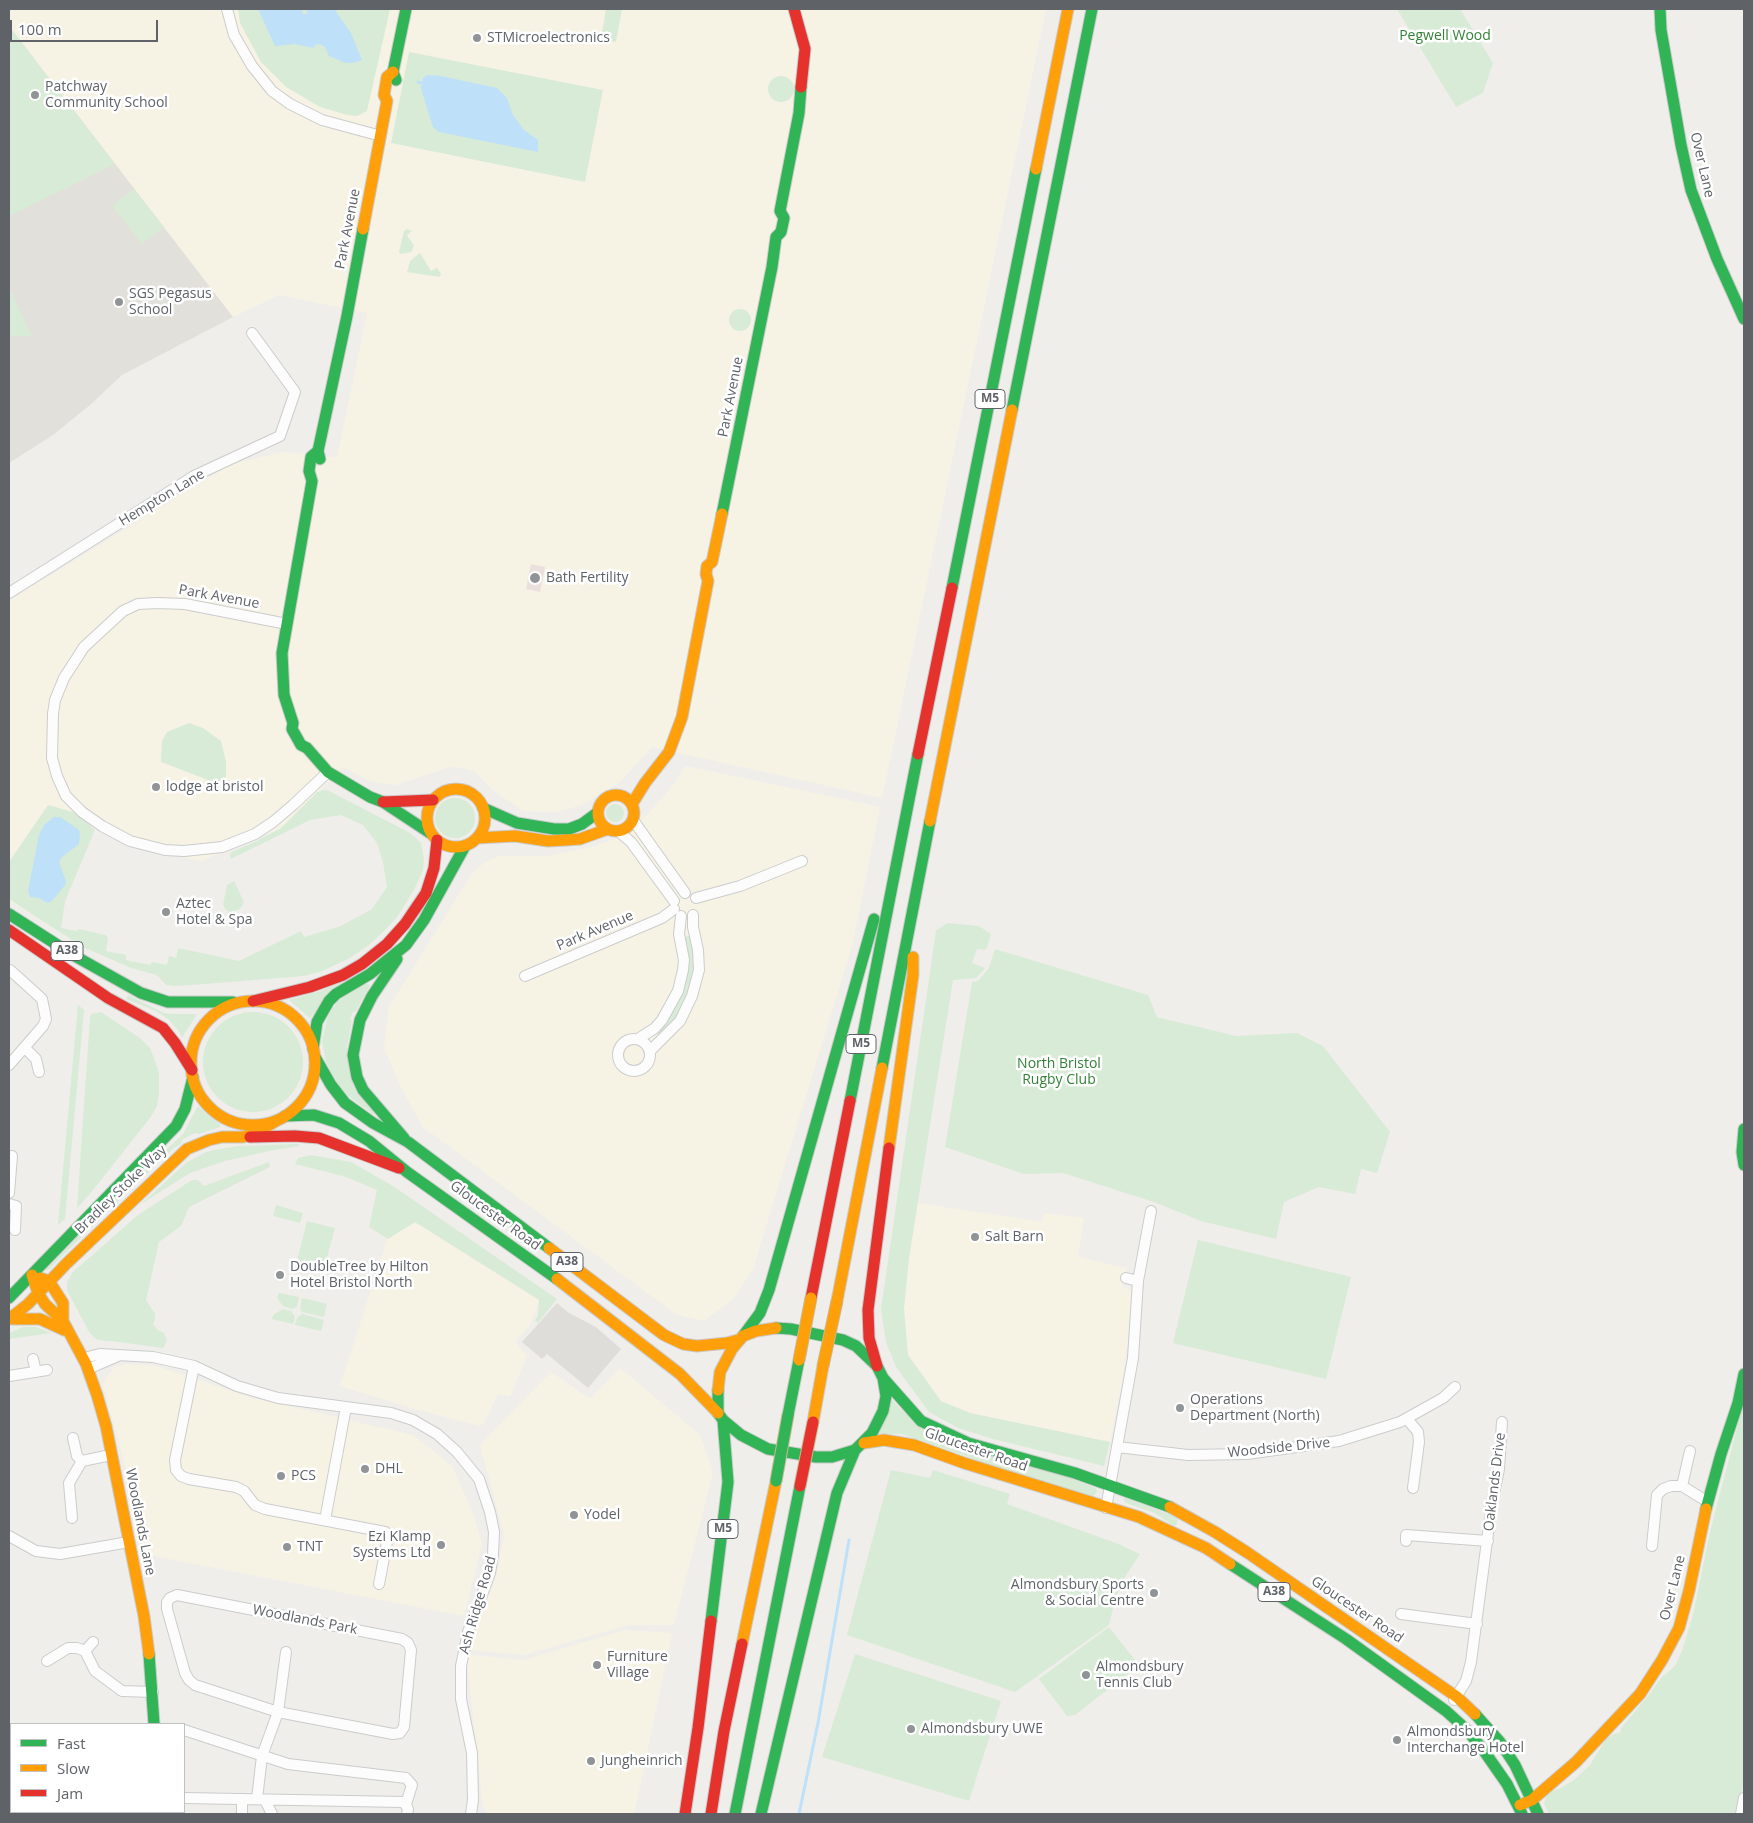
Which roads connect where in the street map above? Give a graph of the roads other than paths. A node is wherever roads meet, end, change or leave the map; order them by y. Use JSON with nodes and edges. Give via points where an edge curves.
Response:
{"nodes":[{"id":1,"x":227,"y":9,"type":"edge"},
{"id":2,"x":406,"y":9,"type":"edge"},
{"id":3,"x":794,"y":9,"type":"edge"},
{"id":4,"x":1068,"y":9,"type":"edge"},
{"id":5,"x":1092,"y":9,"type":"edge"},
{"id":6,"x":1660,"y":9,"type":"edge"},
{"id":7,"x":381,"y":136,"type":"junction"},
{"id":8,"x":1744,"y":319,"type":"edge"},
{"id":9,"x":252,"y":333,"type":"dead end"},
{"id":10,"x":9,"y":593,"type":"edge"},
{"id":11,"x":287,"y":624,"type":"junction"},
{"id":12,"x":328,"y":772,"type":"junction"},
{"id":13,"x":645,"y":783,"type":"junction"},
{"id":14,"x":911,"y":790,"type":"junction"},
{"id":15,"x":622,"y":795,"type":"junction"},
{"id":16,"x":433,"y":800,"type":"junction"},
{"id":17,"x":383,"y":802,"type":"junction"},
{"id":18,"x":632,"y":804,"type":"junction"},
{"id":19,"x":484,"y":808,"type":"junction"},
{"id":20,"x":597,"y":813,"type":"junction"},
{"id":21,"x":633,"y":820,"type":"junction"},
{"id":22,"x":613,"y":830,"type":"junction"},
{"id":23,"x":434,"y":836,"type":"junction"},
{"id":24,"x":477,"y":838,"type":"junction"},
{"id":25,"x":465,"y":846,"type":"junction"},
{"id":26,"x":802,"y":861,"type":"dead end"},
{"id":27,"x":916,"y":891,"type":"junction"},
{"id":28,"x":685,"y":893,"type":"junction"},
{"id":29,"x":696,"y":898,"type":"junction"},
{"id":30,"x":676,"y":909,"type":"junction"},
{"id":31,"x":9,"y":914,"type":"edge"},
{"id":32,"x":693,"y":915,"type":"junction"},
{"id":33,"x":9,"y":930,"type":"edge"},
{"id":34,"x":406,"y":945,"type":"junction"},
{"id":35,"x":18,"y":961,"type":"dead end"},
{"id":36,"x":10,"y":971,"type":"edge"},
{"id":37,"x":525,"y":976,"type":"dead end"},
{"id":38,"x":247,"y":1001,"type":"junction"},
{"id":39,"x":638,"y":1039,"type":"junction"},
{"id":40,"x":25,"y":1048,"type":"junction"},
{"id":41,"x":650,"y":1051,"type":"junction"},
{"id":42,"x":314,"y":1053,"type":"junction"},
{"id":43,"x":9,"y":1065,"type":"edge"},
{"id":44,"x":39,"y":1072,"type":"dead end"},
{"id":45,"x":192,"y":1074,"type":"junction"},
{"id":46,"x":281,"y":1119,"type":"junction"},
{"id":47,"x":1744,"y":1129,"type":"edge"},
{"id":48,"x":244,"y":1137,"type":"junction"},
{"id":49,"x":408,"y":1142,"type":"junction"},
{"id":50,"x":14,"y":1156,"type":"edge"},
{"id":51,"x":1744,"y":1164,"type":"edge"},
{"id":52,"x":407,"y":1172,"type":"junction"},
{"id":53,"x":9,"y":1193,"type":"edge"},
{"id":54,"x":9,"y":1204,"type":"edge"},
{"id":55,"x":1151,"y":1211,"type":"dead end"},
{"id":56,"x":15,"y":1230,"type":"dead end"},
{"id":57,"x":32,"y":1275,"type":"junction"},
{"id":58,"x":1126,"y":1278,"type":"dead end"},
{"id":59,"x":49,"y":1281,"type":"junction"},
{"id":60,"x":1138,"y":1281,"type":"junction"},
{"id":61,"x":38,"y":1293,"type":"junction"},
{"id":62,"x":9,"y":1298,"type":"edge"},
{"id":63,"x":10,"y":1319,"type":"edge"},
{"id":64,"x":63,"y":1321,"type":"junction"},
{"id":65,"x":70,"y":1333,"type":"junction"},
{"id":66,"x":741,"y":1338,"type":"junction"},
{"id":67,"x":33,"y":1359,"type":"dead end"},
{"id":68,"x":86,"y":1364,"type":"junction"},
{"id":69,"x":194,"y":1366,"type":"junction"},
{"id":70,"x":877,"y":1366,"type":"junction"},
{"id":71,"x":47,"y":1370,"type":"dead end"},
{"id":72,"x":36,"y":1372,"type":"junction"},
{"id":73,"x":1744,"y":1374,"type":"edge"},
{"id":74,"x":9,"y":1376,"type":"edge"},
{"id":75,"x":884,"y":1378,"type":"junction"},
{"id":76,"x":1455,"y":1387,"type":"dead end"},
{"id":77,"x":346,"y":1407,"type":"junction"},
{"id":78,"x":721,"y":1416,"type":"junction"},
{"id":79,"x":1407,"y":1418,"type":"junction"},
{"id":80,"x":1502,"y":1422,"type":"dead end"},
{"id":81,"x":73,"y":1438,"type":"dead end"},
{"id":82,"x":860,"y":1447,"type":"junction"},
{"id":83,"x":1117,"y":1447,"type":"junction"},
{"id":84,"x":1690,"y":1451,"type":"dead end"},
{"id":85,"x":112,"y":1455,"type":"junction"},
{"id":86,"x":82,"y":1461,"type":"junction"},
{"id":87,"x":1110,"y":1484,"type":"junction"},
{"id":88,"x":1682,"y":1486,"type":"junction"},
{"id":89,"x":1413,"y":1488,"type":"dead end"},
{"id":90,"x":1708,"y":1502,"type":"junction"},
{"id":91,"x":1106,"y":1508,"type":"junction"},
{"id":92,"x":72,"y":1518,"type":"dead end"},
{"id":93,"x":325,"y":1520,"type":"junction"},
{"id":94,"x":9,"y":1536,"type":"edge"},
{"id":95,"x":1406,"y":1541,"type":"dead end"},
{"id":96,"x":1488,"y":1541,"type":"junction"},
{"id":97,"x":129,"y":1542,"type":"junction"},
{"id":98,"x":1652,"y":1546,"type":"dead end"},
{"id":99,"x":379,"y":1584,"type":"dead end"},
{"id":100,"x":1414,"y":1604,"type":"dead end"},
{"id":101,"x":1401,"y":1614,"type":"dead end"},
{"id":102,"x":1413,"y":1616,"type":"junction"},
{"id":103,"x":1477,"y":1624,"type":"junction"},
{"id":104,"x":93,"y":1642,"type":"dead end"},
{"id":105,"x":84,"y":1652,"type":"junction"},
{"id":106,"x":286,"y":1652,"type":"dead end"},
{"id":107,"x":47,"y":1661,"type":"dead end"},
{"id":108,"x":153,"y":1692,"type":"junction"},
{"id":109,"x":1457,"y":1697,"type":"junction"},
{"id":110,"x":1446,"y":1711,"type":"junction"},
{"id":111,"x":278,"y":1712,"type":"junction"},
{"id":112,"x":154,"y":1723,"type":"edge"},
{"id":113,"x":185,"y":1730,"type":"edge"},
{"id":114,"x":724,"y":1731,"type":"junction"},
{"id":115,"x":752,"y":1735,"type":"junction"},
{"id":116,"x":262,"y":1756,"type":"junction"},
{"id":117,"x":1563,"y":1774,"type":"junction"},
{"id":118,"x":1527,"y":1789,"type":"junction"},
{"id":119,"x":1512,"y":1795,"type":"junction"},
{"id":120,"x":185,"y":1798,"type":"edge"},
{"id":121,"x":1744,"y":1798,"type":"edge"},
{"id":122,"x":242,"y":1799,"type":"junction"},
{"id":123,"x":261,"y":1799,"type":"junction"},
{"id":124,"x":473,"y":1800,"type":"junction"},
{"id":125,"x":1532,"y":1800,"type":"junction"},
{"id":126,"x":406,"y":1809,"type":"edge"},
{"id":127,"x":1520,"y":1810,"type":"edge"},
{"id":128,"x":242,"y":1814,"type":"edge"},
{"id":129,"x":272,"y":1814,"type":"edge"},
{"id":130,"x":471,"y":1814,"type":"edge"},
{"id":131,"x":478,"y":1814,"type":"edge"},
{"id":132,"x":685,"y":1814,"type":"edge"},
{"id":133,"x":700,"y":1814,"type":"edge"},
{"id":134,"x":711,"y":1814,"type":"edge"},
{"id":135,"x":735,"y":1814,"type":"edge"},
{"id":136,"x":742,"y":1814,"type":"edge"},
{"id":137,"x":761,"y":1814,"type":"edge"},
{"id":138,"x":1538,"y":1814,"type":"edge"},
{"id":139,"x":1741,"y":1814,"type":"edge"}],
"edges":[{"from":1,"to":7,"type":"street","via":[[234,35],[252,66],[272,90],[290,104],[322,120]]},
{"from":2,"to":7,"type":"main road","name":"Park Avenue","via":[[393,72],[396,78],[392,97],[387,101]]},
{"from":3,"to":13,"type":"main road","name":"Park Avenue","via":[[805,49],[799,113],[780,211],[772,222],[771,230],[776,237],[712,562],[716,567],[714,577],[708,581],[682,717],[669,752]]},
{"from":4,"to":14,"type":"main road","number":"M5"},
{"from":5,"to":27,"type":"main road","number":"M5"},
{"from":6,"to":8,"type":"main road","name":"Over Lane","via":[[1664,48],[1691,190]]},
{"from":7,"to":11,"type":"main road","name":"Park Avenue"},
{"from":9,"to":10,"type":"street","name":"Hempton Lane","via":[[297,392],[280,436],[194,476]]},
{"from":11,"to":12,"type":"main road","name":"Park Avenue","via":[[282,682],[292,729],[301,746],[307,748]]},
{"from":11,"to":12,"type":"street","name":"Park Avenue","via":[[185,604],[138,604],[122,611],[84,647],[64,678],[55,700],[52,758],[66,796],[82,812],[130,841],[184,851],[222,847],[254,834],[294,805]]},
{"from":12,"to":17,"type":"main road","name":"Park Avenue"},
{"from":13,"to":15,"type":"main road","name":"Park Avenue"},
{"from":13,"to":18,"type":"main road","name":"Park Avenue"},
{"from":14,"to":66,"type":"main road","number":"M5","via":[[769,1290],[760,1313]]},
{"from":14,"to":114,"type":"main road","number":"M5","bridge":true},
{"from":15,"to":18,"type":"main road"},
{"from":15,"to":20,"type":"main road","via":[[607,796]]},
{"from":16,"to":17,"type":"main road","name":"Park Avenue"},
{"from":16,"to":19,"type":"main road","via":[[448,790],[457,789],[470,792]]},
{"from":16,"to":23,"type":"main road","via":[[427,822]]},
{"from":17,"to":23,"type":"main road","name":"Park Avenue"},
{"from":18,"to":21,"type":"main road"},
{"from":19,"to":20,"type":"main road","via":[[516,824],[554,830],[582,824]]},
{"from":19,"to":24,"type":"main road","via":[[483,829]]},
{"from":20,"to":22,"type":"main road","via":[[602,825]]},
{"from":21,"to":22,"type":"main road","via":[[625,828]]},
{"from":21,"to":28,"type":"street"},
{"from":22,"to":24,"type":"main road","via":[[566,840],[515,836]]},
{"from":22,"to":30,"type":"street","via":[[631,842]]},
{"from":23,"to":25,"type":"main road","via":[[450,846]]},
{"from":23,"to":38,"type":"main road","via":[[434,868],[426,893],[387,944],[342,975],[310,987]]},
{"from":24,"to":25,"type":"main road"},
{"from":25,"to":34,"type":"main road","via":[[424,920]]},
{"from":26,"to":29,"type":"street","via":[[740,886]]},
{"from":27,"to":70,"type":"main road","number":"M5","via":[[912,975],[868,1310],[869,1338]]},
{"from":27,"to":115,"type":"main road","number":"M5","bridge":true},
{"from":28,"to":29,"type":"street"},
{"from":28,"to":30,"type":"street","via":[[678,895]]},
{"from":29,"to":32,"type":"street","via":[[698,909]]},
{"from":30,"to":32,"type":"street","via":[[687,917]]},
{"from":30,"to":37,"type":"street","name":"Park Avenue","via":[[654,922]]},
{"from":30,"to":39,"type":"street","via":[[684,960],[678,991],[662,1020]]},
{"from":31,"to":38,"type":"main road","number":"A38","via":[[126,987],[156,999],[178,1003]]},
{"from":32,"to":41,"type":"street","via":[[699,970],[692,996],[680,1021]]},
{"from":33,"to":45,"type":"main road","number":"A38","via":[[108,998],[162,1028]]},
{"from":34,"to":42,"type":"main road","via":[[329,1001],[317,1022]]},
{"from":34,"to":49,"type":"main road","via":[[360,1020],[354,1055],[357,1077],[366,1095]]},
{"from":35,"to":36,"type":"street"},
{"from":36,"to":40,"type":"street","via":[[45,1005],[44,1026]]},
{"from":38,"to":42,"type":"main road","via":[[267,1002],[289,1013],[305,1029]]},
{"from":38,"to":45,"type":"main road","via":[[226,1007],[204,1024],[192,1051]]},
{"from":39,"to":41,"type":"street","via":[[647,1044]]},
{"from":39,"to":41,"type":"street","via":[[628,1039],[620,1046],[618,1056],[623,1067],[633,1071],[643,1068],[650,1059]]},
{"from":40,"to":43,"type":"street"},
{"from":40,"to":44,"type":"street","via":[[36,1059]]},
{"from":42,"to":46,"type":"main road","via":[[311,1084],[304,1098]]},
{"from":42,"to":49,"type":"main road","name":"Gloucester Road","number":"A38","via":[[345,1103]]},
{"from":45,"to":46,"type":"main road","via":[[202,1097],[217,1113],[230,1120],[262,1124]]},
{"from":45,"to":57,"type":"main road","name":"Bradley Stoke Way","via":[[185,1109],[176,1126]]},
{"from":46,"to":48,"type":"main road","name":"Bradley Stoke Way"},
{"from":46,"to":52,"type":"main road","name":"Gloucester Road","number":"A38","via":[[314,1116],[339,1123],[369,1141]]},
{"from":47,"to":51,"type":"main road"},
{"from":48,"to":52,"type":"main road","via":[[319,1138]]},
{"from":48,"to":59,"type":"main road","name":"Bradley Stoke Way","via":[[222,1137],[187,1149]]},
{"from":49,"to":66,"type":"main road","name":"Gloucester Road","number":"A38","via":[[664,1335],[683,1344],[697,1346]]},
{"from":50,"to":53,"type":"street"},
{"from":52,"to":78,"type":"main road","name":"Gloucester Road","number":"A38","via":[[546,1271],[680,1374]]},
{"from":54,"to":56,"type":"street","via":[[16,1206]]},
{"from":55,"to":60,"type":"street"},
{"from":57,"to":59,"type":"main road"},
{"from":57,"to":61,"type":"main road","name":"Woodlands Lane"},
{"from":57,"to":62,"type":"main road","name":"Bradley Stoke Way"},
{"from":58,"to":60,"type":"street"},
{"from":59,"to":61,"type":"main road","name":"Bradley Stoke Way"},
{"from":59,"to":64,"type":"main road","name":"Woodlands Lane","via":[[63,1303]]},
{"from":60,"to":83,"type":"street","via":[[1133,1358]]},
{"from":61,"to":63,"type":"main road","name":"Bradley Stoke Way"},
{"from":61,"to":64,"type":"main road","name":"Woodlands Lane","via":[[48,1308]]},
{"from":63,"to":65,"type":"main road","via":[[46,1320]]},
{"from":64,"to":65,"type":"main road","name":"Woodlands Lane"},
{"from":65,"to":68,"type":"main road","name":"Woodlands Lane"},
{"from":66,"to":70,"type":"main road","via":[[756,1331],[791,1329],[843,1340],[856,1346]]},
{"from":66,"to":78,"type":"main road","via":[[720,1372],[717,1395]]},
{"from":67,"to":72,"type":"street"},
{"from":68,"to":69,"type":"street","name":"Ash Ridge Road","via":[[100,1354],[154,1357]]},
{"from":68,"to":85,"type":"main road","name":"Woodlands Lane","via":[[98,1394]]},
{"from":69,"to":77,"type":"street","name":"Ash Ridge Road","via":[[237,1386],[278,1398]]},
{"from":69,"to":93,"type":"street","via":[[176,1460],[176,1470],[181,1476],[236,1487],[244,1491],[255,1505],[265,1509]]},
{"from":70,"to":75,"type":"main road"},
{"from":71,"to":72,"type":"street"},
{"from":72,"to":74,"type":"street"},
{"from":73,"to":90,"type":"main road","name":"Over Lane"},
{"from":75,"to":82,"type":"main road","via":[[886,1396],[883,1412]]},
{"from":75,"to":87,"type":"main road","name":"Gloucester Road","number":"A38","via":[[921,1421],[968,1443]]},
{"from":76,"to":79,"type":"street","name":"Woodside Drive","via":[[1443,1398]]},
{"from":77,"to":93,"type":"street"},
{"from":77,"to":124,"type":"street","name":"Ash Ridge Road","via":[[391,1413],[413,1420],[437,1434],[479,1479],[490,1512],[494,1532],[490,1573],[468,1632],[461,1666],[461,1699],[472,1753]]},
{"from":78,"to":82,"type":"main road","via":[[741,1435],[768,1449],[832,1457]]},
{"from":78,"to":132,"type":"main road","number":"M5","via":[[728,1454],[728,1482]]},
{"from":79,"to":83,"type":"street","name":"Woodside Drive","via":[[1339,1441],[1247,1454],[1188,1455]]},
{"from":79,"to":89,"type":"street","via":[[1418,1432],[1419,1442]]},
{"from":80,"to":96,"type":"street","name":"Oaklands Drive","via":[[1499,1469]]},
{"from":81,"to":86,"type":"street","via":[[77,1456]]},
{"from":82,"to":91,"type":"main road","name":"Gloucester Road","number":"A38","via":[[884,1440],[914,1445]]},
{"from":82,"to":137,"type":"main road","via":[[837,1494]]},
{"from":83,"to":87,"type":"street"},
{"from":84,"to":88,"type":"street"},
{"from":85,"to":86,"type":"street"},
{"from":85,"to":97,"type":"main road","name":"Woodlands Lane"},
{"from":86,"to":92,"type":"street","via":[[69,1483]]},
{"from":87,"to":91,"type":"street"},
{"from":87,"to":109,"type":"main road","name":"Gloucester Road","number":"A38","via":[[1166,1506],[1215,1532]]},
{"from":88,"to":90,"type":"street"},
{"from":88,"to":98,"type":"street","via":[[1663,1488],[1657,1495]]},
{"from":90,"to":117,"type":"main road","name":"Over Lane","via":[[1679,1628],[1662,1660],[1640,1694]]},
{"from":91,"to":110,"type":"main road","name":"Gloucester Road","number":"A38","via":[[1139,1517],[1206,1548],[1346,1639]]},
{"from":93,"to":99,"type":"street","via":[[385,1532],[387,1542]]},
{"from":94,"to":97,"type":"street","via":[[36,1551],[60,1554]]},
{"from":95,"to":96,"type":"street","name":"Oaklands Drive","via":[[1406,1535]]},
{"from":96,"to":103,"type":"street","name":"Oaklands Drive"},
{"from":97,"to":108,"type":"main road","name":"Woodlands Lane","via":[[147,1637]]},
{"from":100,"to":102,"type":"street"},
{"from":101,"to":102,"type":"street"},
{"from":102,"to":103,"type":"street"},
{"from":103,"to":109,"type":"street","name":"Oaklands Drive","via":[[1469,1672]]},
{"from":104,"to":105,"type":"street"},
{"from":105,"to":107,"type":"street","via":[[68,1648]]},
{"from":105,"to":108,"type":"street","via":[[95,1671],[122,1691]]},
{"from":106,"to":111,"type":"street"},
{"from":108,"to":112,"type":"main road","name":"Woodlands Lane"},
{"from":109,"to":110,"type":"street","name":"Oaklands Drive"},
{"from":109,"to":118,"type":"main road","name":"Gloucester Road","number":"A38","via":[[1500,1742]]},
{"from":110,"to":119,"type":"main road","name":"Gloucester Road","number":"A38","via":[[1484,1751]]},
{"from":111,"to":111,"type":"street","name":"Woodlands Park","via":[[195,1685],[189,1680],[167,1609],[170,1598],[177,1595],[402,1639],[408,1643],[411,1650],[404,1727],[400,1732],[393,1734]]},
{"from":111,"to":116,"type":"street"},
{"from":113,"to":116,"type":"street"},
{"from":114,"to":133,"type":"main road","number":"M5"},
{"from":114,"to":134,"type":"main road","number":"M5"},
{"from":115,"to":135,"type":"main road","number":"M5"},
{"from":115,"to":136,"type":"main road","number":"M5"},
{"from":116,"to":123,"type":"street"},
{"from":116,"to":126,"type":"street","via":[[288,1764],[406,1778],[412,1785]]},
{"from":117,"to":118,"type":"main road","name":"Over Lane"},
{"from":117,"to":125,"type":"main road","name":"Over Lane"},
{"from":118,"to":119,"type":"main road","name":"Over Lane"},
{"from":118,"to":125,"type":"main road","name":"Gloucester Road","number":"A38"},
{"from":119,"to":127,"type":"main road","name":"Gloucester Road","number":"A38"},
{"from":120,"to":122,"type":"street"},
{"from":121,"to":139,"type":"street"},
{"from":122,"to":123,"type":"street"},
{"from":122,"to":128,"type":"street"},
{"from":123,"to":126,"type":"street","via":[[404,1802]]},
{"from":123,"to":129,"type":"street"},
{"from":124,"to":130,"type":"street","name":"Ash Ridge Road"},
{"from":124,"to":131,"type":"street","name":"Ash Ridge Road"},
{"from":125,"to":127,"type":"main road","name":"Over Lane"},
{"from":125,"to":138,"type":"main road","name":"Gloucester Road","number":"A38"}]}
